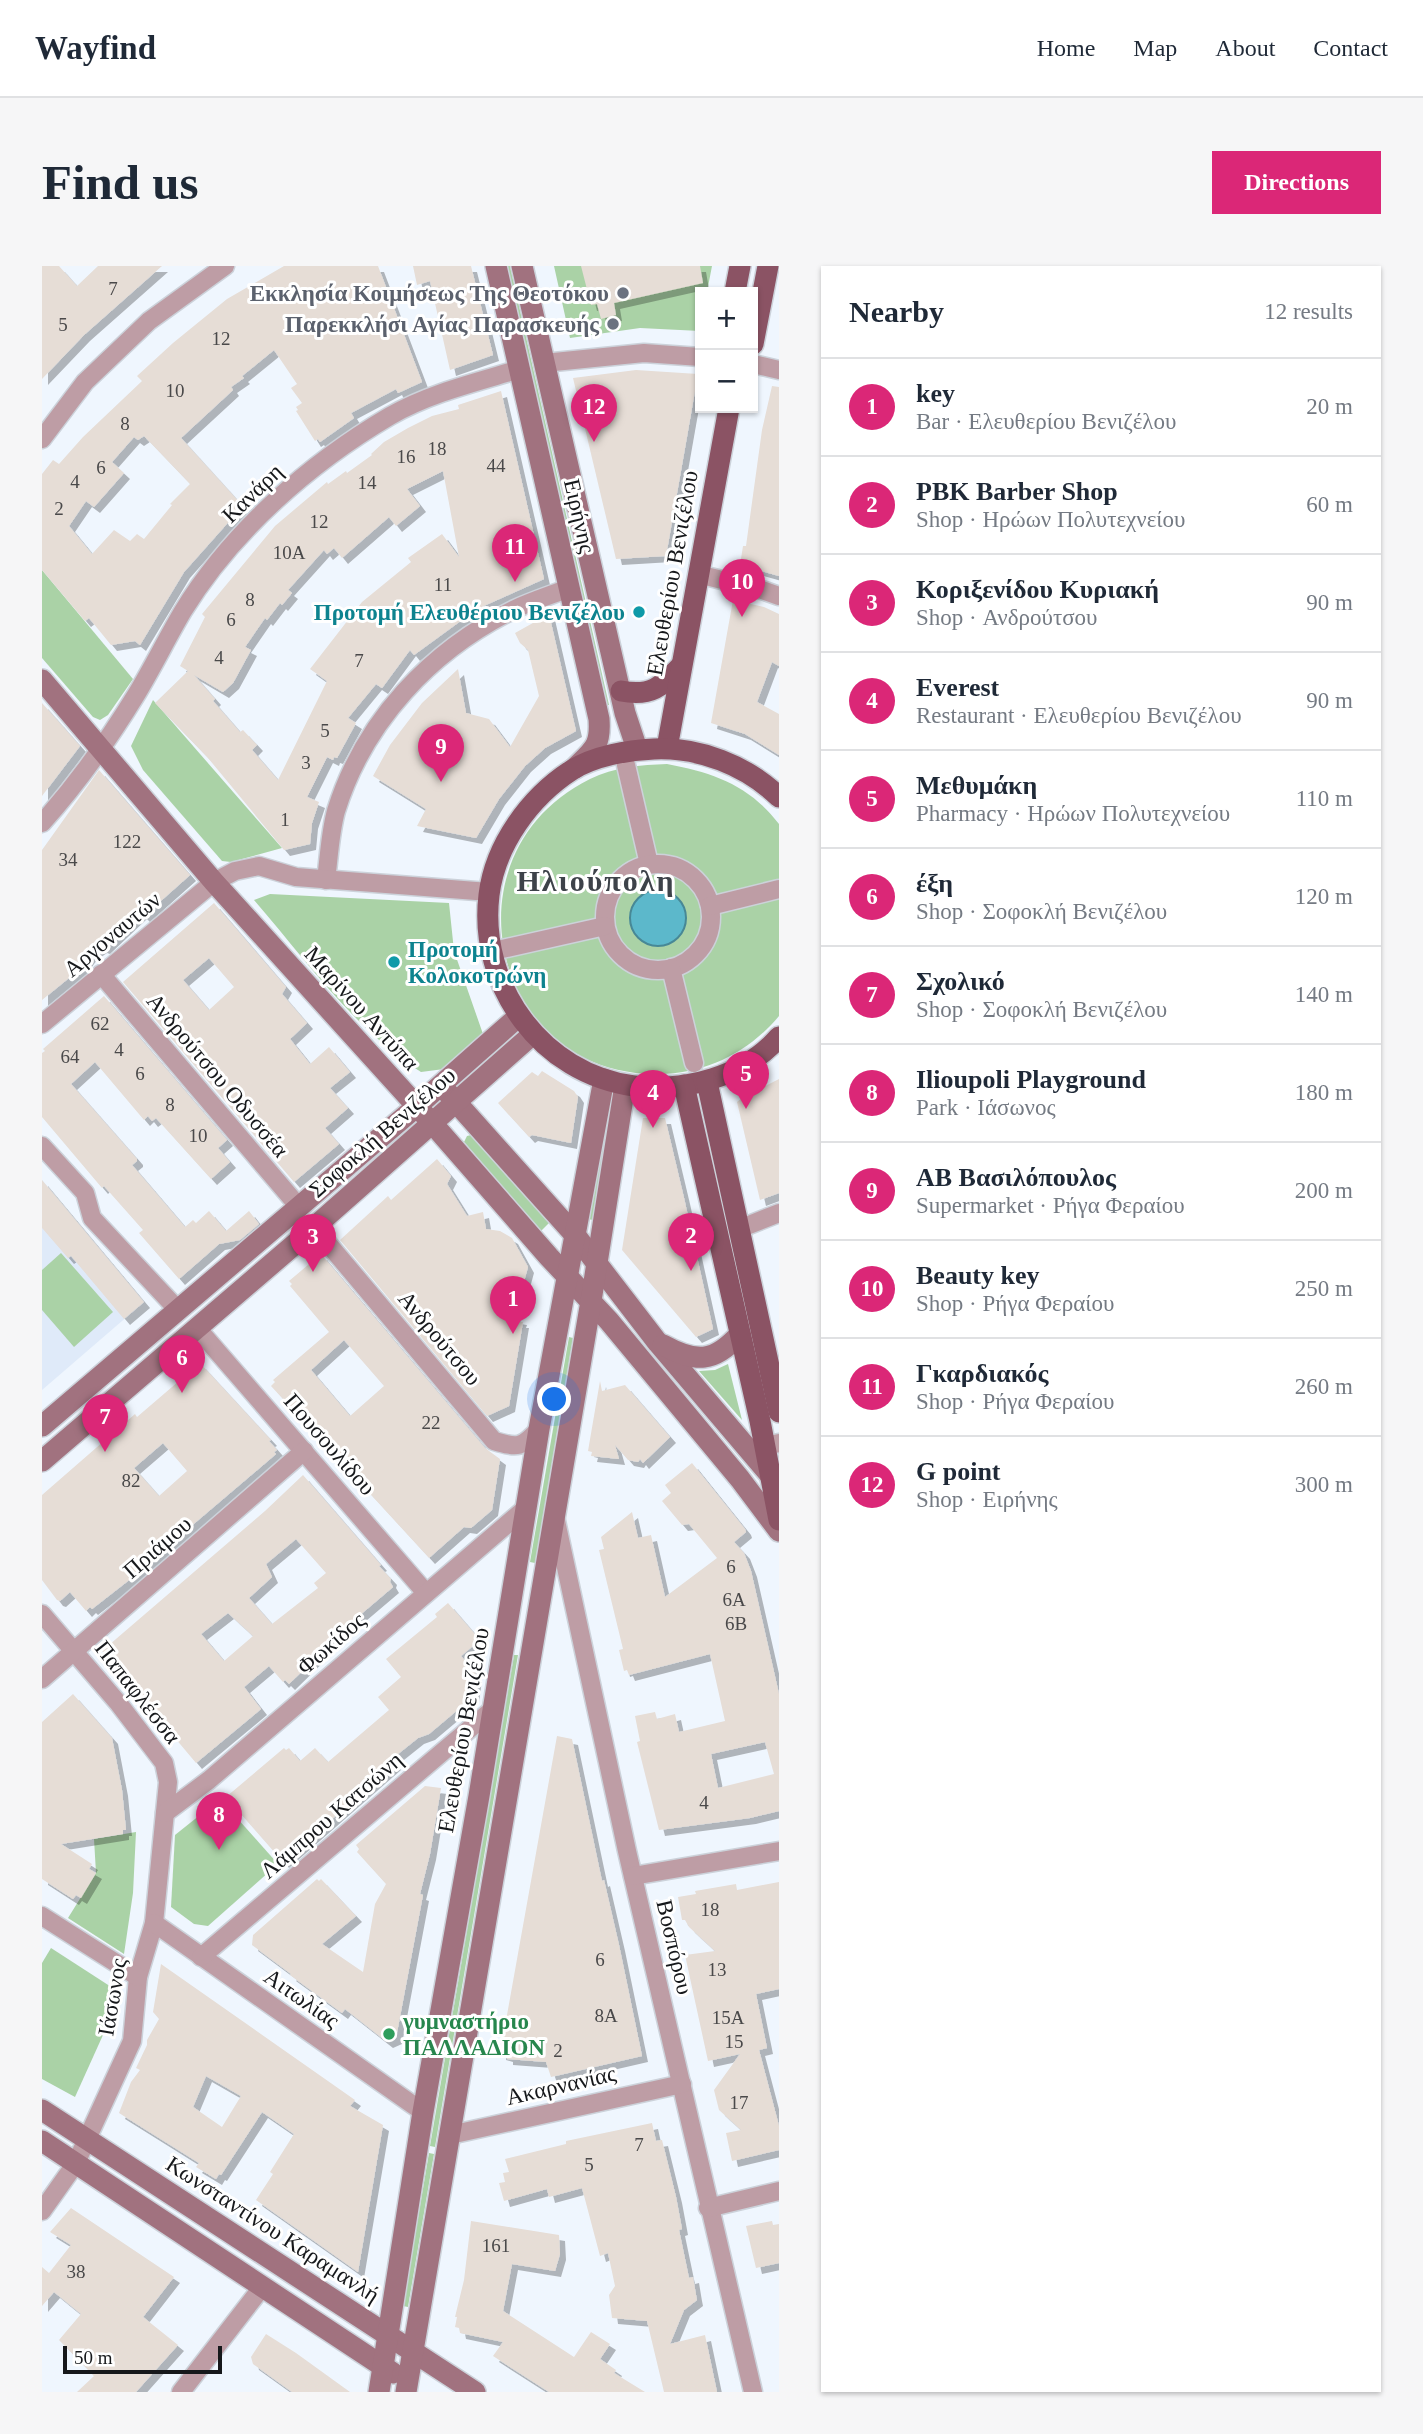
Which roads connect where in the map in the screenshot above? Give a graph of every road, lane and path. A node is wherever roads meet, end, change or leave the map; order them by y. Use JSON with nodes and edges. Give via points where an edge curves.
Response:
{"nodes":[{"id":1,"x":496,"y":266,"type":"edge"},
{"id":2,"x":522,"y":266,"type":"edge"},
{"id":3,"x":740,"y":266,"type":"edge"},
{"id":4,"x":768,"y":266,"type":"edge"},
{"id":5,"x":215,"y":269,"type":"edge"},
{"id":6,"x":736,"y":287,"type":"edge"},
{"id":7,"x":758,"y":318,"type":"edge"},
{"id":8,"x":695,"y":358,"type":"edge"},
{"id":9,"x":544,"y":363,"type":"junction"},
{"id":10,"x":758,"y":365,"type":"edge"},
{"id":11,"x":520,"y":369,"type":"junction"},
{"id":12,"x":779,"y":370,"type":"edge"},
{"id":13,"x":728,"y":413,"type":"edge"},
{"id":14,"x":42,"y":439,"type":"edge"},
{"id":15,"x":698,"y":574,"type":"junction"},
{"id":16,"x":569,"y":588,"type":"junction"},
{"id":17,"x":779,"y":596,"type":"edge"},
{"id":18,"x":681,"y":666,"type":"junction"},
{"id":19,"x":42,"y":680,"type":"edge"},
{"id":20,"x":621,"y":691,"type":"junction"},
{"id":21,"x":100,"y":748,"type":"junction"},
{"id":22,"x":667,"y":748,"type":"junction"},
{"id":23,"x":631,"y":757,"type":"junction"},
{"id":24,"x":574,"y":769,"type":"junction"},
{"id":25,"x":778,"y":795,"type":"edge"},
{"id":26,"x":42,"y":823,"type":"edge"},
{"id":27,"x":649,"y":864,"type":"junction"},
{"id":28,"x":326,"y":880,"type":"junction"},
{"id":29,"x":214,"y":882,"type":"junction"},
{"id":30,"x":779,"y":889,"type":"edge"},
{"id":31,"x":489,"y":892,"type":"junction"},
{"id":32,"x":710,"y":906,"type":"junction"},
{"id":33,"x":605,"y":926,"type":"junction"},
{"id":34,"x":502,"y":948,"type":"dead end"},
{"id":35,"x":671,"y":968,"type":"junction"},
{"id":36,"x":101,"y":974,"type":"junction"},
{"id":37,"x":519,"y":1016,"type":"junction"},
{"id":38,"x":42,"y":1024,"type":"edge"},
{"id":39,"x":533,"y":1034,"type":"junction"},
{"id":40,"x":779,"y":1037,"type":"edge"},
{"id":41,"x":694,"y":1063,"type":"dead end"},
{"id":42,"x":615,"y":1082,"type":"junction"},
{"id":43,"x":707,"y":1082,"type":"junction"},
{"id":44,"x":684,"y":1085,"type":"junction"},
{"id":45,"x":442,"y":1086,"type":"junction"},
{"id":46,"x":456,"y":1102,"type":"junction"},
{"id":47,"x":416,"y":1107,"type":"junction"},
{"id":48,"x":432,"y":1123,"type":"junction"},
{"id":49,"x":42,"y":1146,"type":"edge"},
{"id":50,"x":299,"y":1207,"type":"junction"},
{"id":51,"x":779,"y":1213,"type":"edge"},
{"id":52,"x":314,"y":1227,"type":"junction"},
{"id":53,"x":739,"y":1229,"type":"junction"},
{"id":54,"x":575,"y":1236,"type":"junction"},
{"id":55,"x":597,"y":1265,"type":"junction"},
{"id":56,"x":567,"y":1275,"type":"junction"},
{"id":57,"x":591,"y":1301,"type":"junction"},
{"id":58,"x":178,"y":1310,"type":"junction"},
{"id":59,"x":197,"y":1328,"type":"junction"},
{"id":60,"x":740,"y":1334,"type":"junction"},
{"id":61,"x":658,"y":1343,"type":"junction"},
{"id":62,"x":779,"y":1412,"type":"edge"},
{"id":63,"x":42,"y":1426,"type":"edge"},
{"id":64,"x":539,"y":1429,"type":"junction"},
{"id":65,"x":772,"y":1445,"type":"edge"},
{"id":66,"x":304,"y":1451,"type":"junction"},
{"id":67,"x":42,"y":1461,"type":"edge"},
{"id":68,"x":775,"y":1481,"type":"edge"},
{"id":69,"x":527,"y":1507,"type":"junction"},
{"id":70,"x":554,"y":1512,"type":"junction"},
{"id":71,"x":779,"y":1520,"type":"edge"},
{"id":72,"x":779,"y":1531,"type":"edge"},
{"id":73,"x":426,"y":1593,"type":"junction"},
{"id":74,"x":42,"y":1614,"type":"edge"},
{"id":75,"x":75,"y":1651,"type":"junction"},
{"id":76,"x":42,"y":1679,"type":"edge"},
{"id":77,"x":493,"y":1709,"type":"junction"},
{"id":78,"x":165,"y":1813,"type":"junction"},
{"id":79,"x":779,"y":1851,"type":"edge"},
{"id":80,"x":633,"y":1875,"type":"junction"},
{"id":81,"x":42,"y":1916,"type":"edge"},
{"id":82,"x":154,"y":1923,"type":"junction"},
{"id":83,"x":201,"y":1958,"type":"junction"},
{"id":84,"x":138,"y":1977,"type":"junction"},
{"id":85,"x":682,"y":2084,"type":"junction"},
{"id":86,"x":42,"y":2110,"type":"edge"},
{"id":87,"x":423,"y":2112,"type":"junction"},
{"id":88,"x":450,"y":2135,"type":"junction"},
{"id":89,"x":89,"y":2139,"type":"junction"},
{"id":90,"x":42,"y":2141,"type":"edge"},
{"id":91,"x":76,"y":2163,"type":"junction"},
{"id":92,"x":779,"y":2191,"type":"edge"},
{"id":93,"x":708,"y":2208,"type":"junction"},
{"id":94,"x":42,"y":2211,"type":"edge"},
{"id":95,"x":263,"y":2286,"type":"junction"},
{"id":96,"x":387,"y":2336,"type":"junction"},
{"id":97,"x":413,"y":2352,"type":"junction"},
{"id":98,"x":383,"y":2366,"type":"junction"},
{"id":99,"x":411,"y":2389,"type":"edge"},
{"id":100,"x":181,"y":2392,"type":"edge"},
{"id":101,"x":379,"y":2392,"type":"edge"},
{"id":102,"x":475,"y":2392,"type":"edge"},
{"id":103,"x":753,"y":2392,"type":"edge"}],
"edges":[{"from":1,"to":11,"type":"main road","name":"Ειρήνης"},
{"from":2,"to":9,"type":"main road","name":"Ειρήνης"},
{"from":3,"to":6,"type":"main road"},
{"from":4,"to":7,"type":"main road"},
{"from":5,"to":14,"type":"street","via":[[149,321],[85,382]]},
{"from":8,"to":9,"type":"street","via":[[645,353]]},
{"from":9,"to":20,"type":"main road","name":"Ειρήνης"},
{"from":10,"to":12,"type":"street"},
{"from":11,"to":16,"type":"main road","name":"Ειρήνης"},
{"from":11,"to":21,"type":"street","name":"Κανάρη","via":[[456,388],[392,415],[296,482],[216,565]]},
{"from":13,"to":15,"type":"main road","name":"Ελευθερίου Βενιζέλου"},
{"from":15,"to":17,"type":"street"},
{"from":15,"to":18,"type":"main road","name":"Ελευθερίου Βενιζέλου"},
{"from":16,"to":24,"type":"main road","name":"Ειρήνης","via":[[600,739]]},
{"from":16,"to":28,"type":"street","via":[[515,609],[452,646],[400,697],[349,776],[335,814]]},
{"from":18,"to":20,"type":"main road","via":[[649,692]]},
{"from":18,"to":22,"type":"main road","name":"Ελευθερίου Βενιζέλου"},
{"from":19,"to":21,"type":"main road","name":"Μαρίνου Αντύπα"},
{"from":20,"to":23,"type":"main road","name":"Ειρήνης"},
{"from":21,"to":26,"type":"street","name":"Κανάρη"},
{"from":21,"to":29,"type":"main road","name":"Μαρίνου Αντύπα"},
{"from":22,"to":23,"type":"main road"},
{"from":22,"to":25,"type":"main road","via":[[707,755],[746,772]]},
{"from":23,"to":24,"type":"main road","via":[[604,757]]},
{"from":23,"to":27,"type":"street"},
{"from":24,"to":31,"type":"main road","via":[[521,817],[502,850]]},
{"from":27,"to":32,"type":"street","via":[[667,864],[685,872],[702,888]]},
{"from":27,"to":33,"type":"street","via":[[620,878],[604,910]]},
{"from":28,"to":29,"type":"street","name":"Αργοναυτών","via":[[259,866]]},
{"from":28,"to":31,"type":"street","name":"Αργοναυτών"},
{"from":29,"to":36,"type":"street","name":"Αργοναυτών"},
{"from":29,"to":47,"type":"main road","name":"Μαρίνου Αντύπα"},
{"from":30,"to":32,"type":"street"},
{"from":31,"to":37,"type":"main road","via":[[497,975]]},
{"from":32,"to":35,"type":"street","via":[[711,921],[701,947],[687,963]]},
{"from":33,"to":34,"type":"street"},
{"from":33,"to":35,"type":"street","via":[[625,959],[649,970]]},
{"from":35,"to":41,"type":"street"},
{"from":36,"to":38,"type":"street","name":"Αργοναυτών"},
{"from":36,"to":50,"type":"street","name":"Ανδρούτσου Οδυσσέα"},
{"from":37,"to":39,"type":"main road"},
{"from":37,"to":45,"type":"main road","name":"Σοφοκλή Βενιζέλου"},
{"from":39,"to":42,"type":"main road","via":[[565,1061]]},
{"from":39,"to":46,"type":"main road","name":"Σοφοκλή Βενιζέλου"},
{"from":40,"to":43,"type":"main road","via":[[746,1063]]},
{"from":42,"to":44,"type":"main road"},
{"from":42,"to":54,"type":"main road","name":"Ελευθερίου Βενιζέλου"},
{"from":42,"to":55,"type":"main road"},
{"from":43,"to":44,"type":"main road"},
{"from":43,"to":53,"type":"main road"},
{"from":44,"to":60,"type":"main road"},
{"from":45,"to":46,"type":"main road","name":"Μαρίνου Αντύπα"},
{"from":45,"to":47,"type":"main road","name":"Σοφοκλή Βενιζέλου"},
{"from":46,"to":48,"type":"main road","name":"Σοφοκλή Βενιζέλου"},
{"from":46,"to":54,"type":"main road","name":"Μαρίνου Αντύπα"},
{"from":47,"to":48,"type":"main road","name":"Μαρίνου Αντύπα"},
{"from":47,"to":50,"type":"main road","name":"Σοφοκλή Βενιζέλου"},
{"from":48,"to":52,"type":"main road","name":"Σοφοκλή Βενιζέλου"},
{"from":48,"to":56,"type":"main road","name":"Μαρίνου Αντύπα"},
{"from":49,"to":58,"type":"street","via":[[85,1193],[92,1218]]},
{"from":50,"to":58,"type":"main road","name":"Σοφοκλή Βενιζέλου"},
{"from":51,"to":53,"type":"street"},
{"from":52,"to":59,"type":"main road","name":"Σοφοκλή Βενιζέλου"},
{"from":52,"to":64,"type":"street","name":"Ανδρούτσου","via":[[494,1441],[514,1447],[526,1443]]},
{"from":53,"to":62,"type":"main road"},
{"from":54,"to":55,"type":"main road","name":"Μαρίνου Αντύπα"},
{"from":54,"to":56,"type":"main road","name":"Ελευθερίου Βενιζέλου"},
{"from":55,"to":57,"type":"main road"},
{"from":55,"to":61,"type":"main road","name":"Μαρίνου Αντύπα"},
{"from":56,"to":57,"type":"main road","name":"Μαρίνου Αντύπα"},
{"from":56,"to":64,"type":"main road","name":"Ελευθερίου Βενιζέλου"},
{"from":57,"to":70,"type":"main road"},
{"from":57,"to":72,"type":"main road","name":"Μαρίνου Αντύπα"},
{"from":58,"to":63,"type":"main road","name":"Σοφοκλή Βενιζέλου"},
{"from":59,"to":66,"type":"street","name":"Πουσουλίδου"},
{"from":59,"to":67,"type":"main road","name":"Σοφοκλή Βενιζέλου"},
{"from":60,"to":61,"type":"main road","via":[[727,1348],[700,1359],[682,1356]]},
{"from":60,"to":65,"type":"main road"},
{"from":61,"to":68,"type":"main road","name":"Μαρίνου Αντύπα"},
{"from":64,"to":69,"type":"main road","name":"Ελευθερίου Βενιζέλου"},
{"from":65,"to":68,"type":"main road"},
{"from":66,"to":73,"type":"street","name":"Πουσουλίδου"},
{"from":66,"to":75,"type":"street","name":"Πριάμου"},
{"from":68,"to":71,"type":"main road"},
{"from":69,"to":73,"type":"street","name":"Φωκίδος"},
{"from":69,"to":77,"type":"main road","name":"Ελευθερίου Βενιζέλου"},
{"from":70,"to":80,"type":"street","name":"Βοσπόρου"},
{"from":70,"to":88,"type":"main road"},
{"from":73,"to":78,"type":"street","name":"Φωκίδος"},
{"from":74,"to":75,"type":"street","name":"Παπαφλέσσα"},
{"from":75,"to":76,"type":"street","name":"Πριάμου"},
{"from":75,"to":78,"type":"street","name":"Παπαφλέσσα","via":[[164,1763],[168,1782]]},
{"from":77,"to":83,"type":"street","name":"Λάμπρου Κατσώνη"},
{"from":77,"to":87,"type":"main road","name":"Ελευθερίου Βενιζέλου"},
{"from":78,"to":82,"type":"street","name":"Ιάσωνος"},
{"from":79,"to":80,"type":"street"},
{"from":80,"to":85,"type":"street","name":"Βοσπόρου"},
{"from":81,"to":84,"type":"street"},
{"from":82,"to":83,"type":"street","name":"Αιτωλίας"},
{"from":82,"to":84,"type":"street","name":"Ιάσωνος"},
{"from":83,"to":87,"type":"street","name":"Αιτωλίας"},
{"from":84,"to":89,"type":"street","name":"Ιάσωνος","via":[[132,2041]]},
{"from":85,"to":88,"type":"street","name":"Ακαρνανίας"},
{"from":85,"to":93,"type":"street","name":"Βοσπόρου"},
{"from":86,"to":89,"type":"main road","name":"Κωνσταντίνου Καραμανλή"},
{"from":87,"to":96,"type":"main road","name":"Ελευθερίου Βενιζέλου"},
{"from":88,"to":97,"type":"main road"},
{"from":89,"to":91,"type":"street","name":"Ιάσωνος"},
{"from":89,"to":96,"type":"main road","name":"Κωνσταντίνου Καραμανλή"},
{"from":90,"to":91,"type":"main road"},
{"from":91,"to":94,"type":"street","name":"Ιάσωνος"},
{"from":91,"to":95,"type":"main road"},
{"from":92,"to":93,"type":"street"},
{"from":93,"to":103,"type":"street","name":"Βοσπόρου"},
{"from":95,"to":98,"type":"main road"},
{"from":95,"to":100,"type":"street"},
{"from":96,"to":97,"type":"main road","name":"Κωνσταντίνου Καραμανλή"},
{"from":96,"to":98,"type":"main road","name":"Ελευθερίου Βενιζέλου"},
{"from":97,"to":99,"type":"main road"},
{"from":97,"to":102,"type":"main road","name":"Κωνσταντίνου Καραμανλή"},
{"from":98,"to":99,"type":"main road"},
{"from":98,"to":101,"type":"main road","name":"Ελευθερίου Βενιζέλου"}]}
